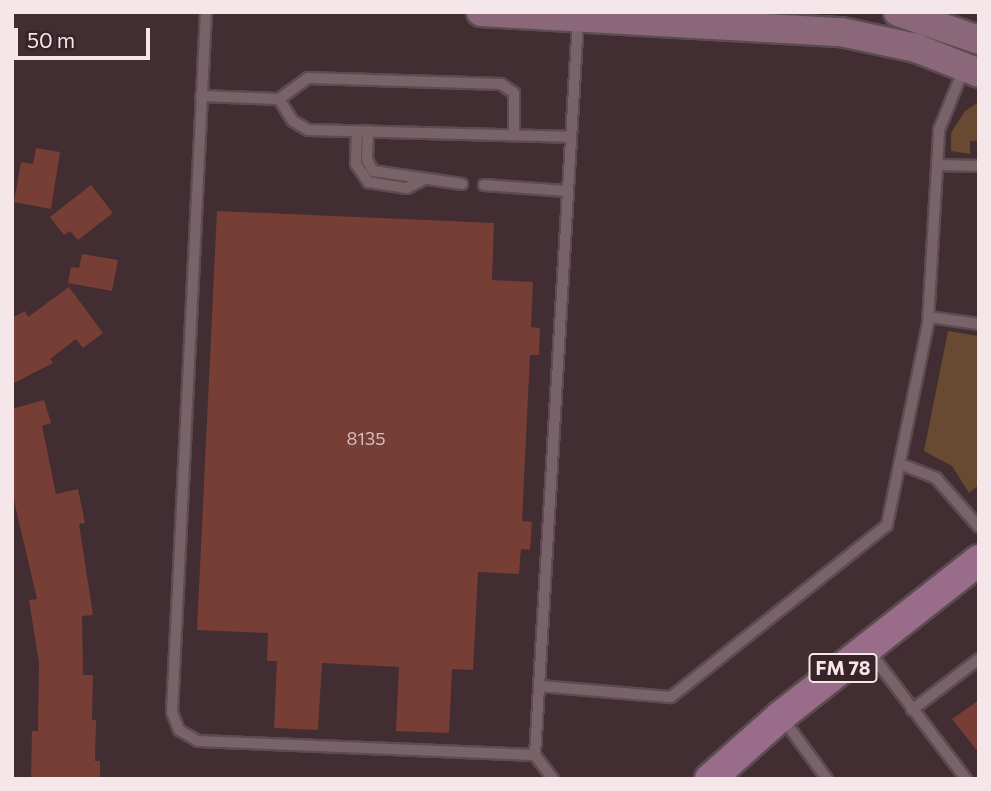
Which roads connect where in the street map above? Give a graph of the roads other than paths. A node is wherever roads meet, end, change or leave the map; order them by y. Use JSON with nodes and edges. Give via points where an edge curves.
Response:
{"nodes":[{"id":1,"x":206,"y":12,"type":"edge"},
{"id":2,"x":481,"y":12,"type":"edge"},
{"id":3,"x":916,"y":15,"type":"edge"},
{"id":4,"x":578,"y":16,"type":"junction"},
{"id":5,"x":978,"y":39,"type":"edge"},
{"id":6,"x":972,"y":69,"type":"edge"},
{"id":7,"x":201,"y":96,"type":"junction"},
{"id":8,"x":279,"y":99,"type":"junction"},
{"id":9,"x":363,"y":131,"type":"junction"},
{"id":10,"x":513,"y":135,"type":"junction"},
{"id":11,"x":568,"y":137,"type":"junction"},
{"id":12,"x":937,"y":166,"type":"junction"},
{"id":13,"x":979,"y":166,"type":"edge"},
{"id":14,"x":461,"y":184,"type":"dead end"},
{"id":15,"x":484,"y":185,"type":"dead end"},
{"id":16,"x":566,"y":191,"type":"junction"},
{"id":17,"x":929,"y":317,"type":"junction"},
{"id":18,"x":979,"y":324,"type":"edge"},
{"id":19,"x":900,"y":464,"type":"junction"},
{"id":20,"x":979,"y":527,"type":"edge"},
{"id":21,"x":979,"y":560,"type":"edge"},
{"id":22,"x":867,"y":649,"type":"junction"},
{"id":23,"x":979,"y":659,"type":"edge"},
{"id":24,"x":539,"y":686,"type":"junction"},
{"id":25,"x":912,"y":710,"type":"junction"},
{"id":26,"x":781,"y":716,"type":"junction"},
{"id":27,"x":535,"y":755,"type":"junction"},
{"id":28,"x":553,"y":779,"type":"edge"},
{"id":29,"x":710,"y":779,"type":"edge"},
{"id":30,"x":827,"y":779,"type":"edge"},
{"id":31,"x":966,"y":779,"type":"edge"}],
"edges":[{"from":1,"to":7,"type":"lane"},
{"from":2,"to":4,"type":"street"},
{"from":3,"to":5,"type":"street"},
{"from":4,"to":6,"type":"street","via":[[841,32],[916,48]]},
{"from":4,"to":11,"type":"lane"},
{"from":6,"to":12,"type":"lane","via":[[939,130]]},
{"from":7,"to":8,"type":"lane"},
{"from":7,"to":27,"type":"lane","via":[[172,712],[179,730],[198,741]]},
{"from":8,"to":9,"type":"lane","via":[[293,121],[308,130]]},
{"from":8,"to":10,"type":"lane","via":[[308,78],[501,84],[514,93]]},
{"from":9,"to":10,"type":"lane"},
{"from":9,"to":14,"type":"lane","via":[[373,171]]},
{"from":10,"to":11,"type":"lane"},
{"from":11,"to":16,"type":"lane"},
{"from":12,"to":13,"type":"lane"},
{"from":12,"to":17,"type":"lane"},
{"from":15,"to":16,"type":"lane"},
{"from":16,"to":24,"type":"lane"},
{"from":17,"to":18,"type":"lane"},
{"from":17,"to":19,"type":"lane"},
{"from":19,"to":20,"type":"lane","via":[[936,478]]},
{"from":19,"to":24,"type":"lane","via":[[887,525],[671,697]]},
{"from":21,"to":22,"type":"main road","number":"FM 78"},
{"from":22,"to":25,"type":"lane"},
{"from":22,"to":26,"type":"main road","number":"FM 78"},
{"from":23,"to":25,"type":"lane"},
{"from":24,"to":27,"type":"lane"},
{"from":25,"to":31,"type":"lane"},
{"from":26,"to":29,"type":"main road","number":"FM 78"},
{"from":26,"to":30,"type":"lane"},
{"from":27,"to":28,"type":"lane"}]}
